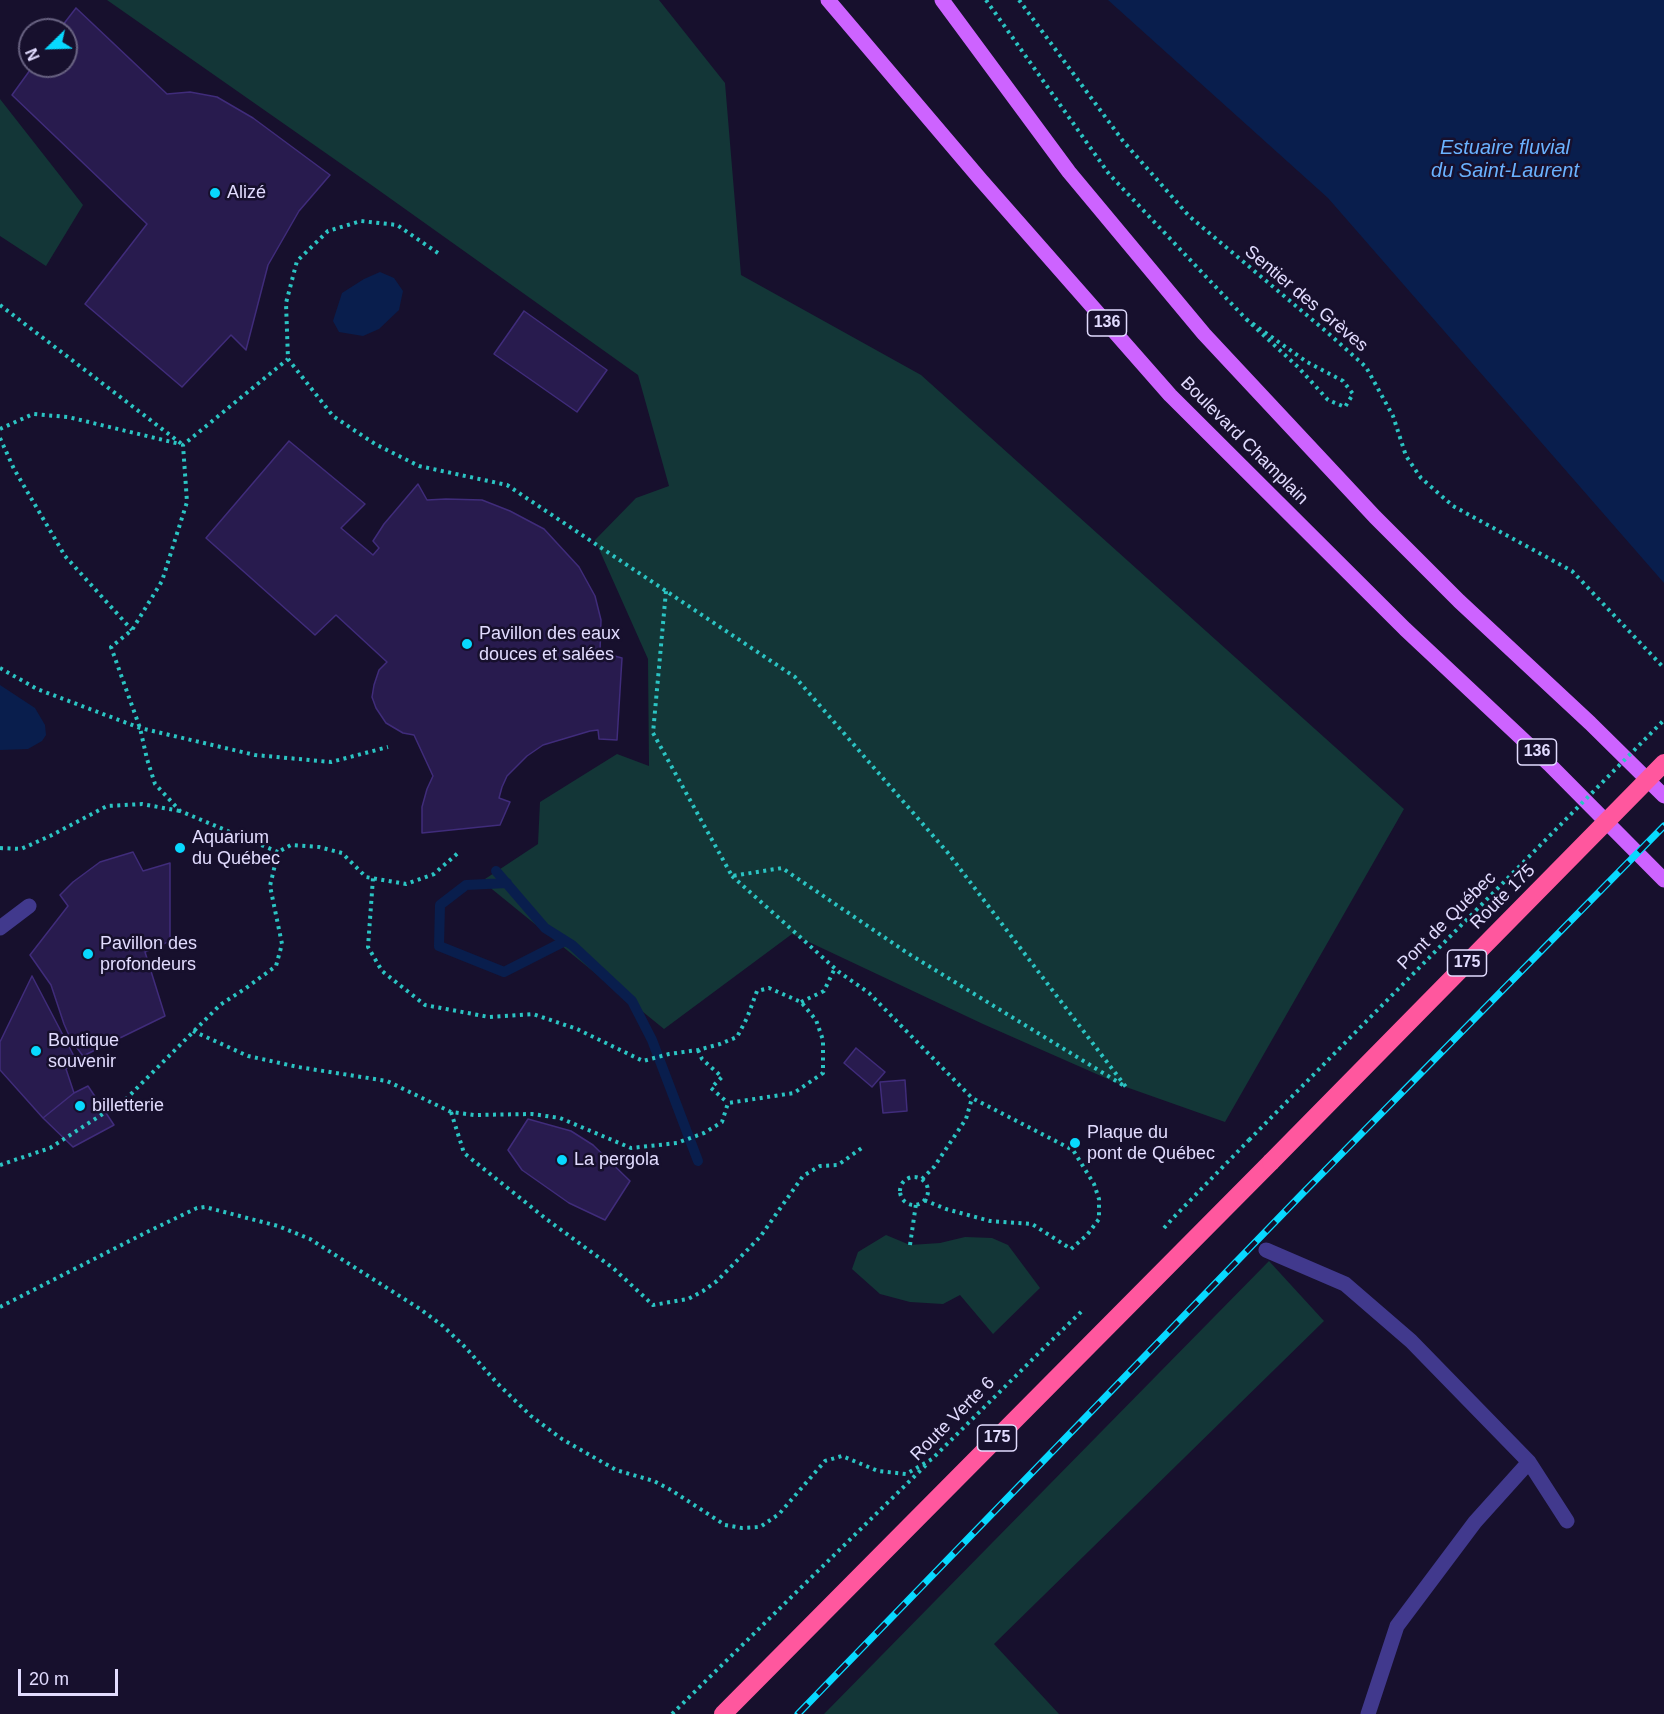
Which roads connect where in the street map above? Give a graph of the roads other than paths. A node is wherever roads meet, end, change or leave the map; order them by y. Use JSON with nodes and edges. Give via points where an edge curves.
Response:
{"nodes":[{"id":1,"x":828,"y":0,"type":"edge"},
{"id":2,"x":942,"y":0,"type":"edge"},
{"id":3,"x":1664,"y":763,"type":"edge"},
{"id":4,"x":1664,"y":796,"type":"edge"},
{"id":5,"x":1664,"y":880,"type":"edge"},
{"id":6,"x":29,"y":906,"type":"dead end"},
{"id":7,"x":0,"y":928,"type":"edge"},
{"id":8,"x":1266,"y":1250,"type":"dead end"},
{"id":9,"x":1529,"y":1461,"type":"junction"},
{"id":10,"x":1567,"y":1521,"type":"dead end"},
{"id":11,"x":723,"y":1714,"type":"edge"},
{"id":12,"x":1368,"y":1714,"type":"edge"}],
"edges":[{"from":1,"to":5,"type":"main road","name":"Boulevard Champlain","number":"136","via":[[1170,395]]},
{"from":2,"to":4,"type":"main road","via":[[1069,172],[1204,334],[1392,534]]},
{"from":3,"to":11,"type":"highway","name":"Route 175","number":"175","bridge":true},
{"from":6,"to":7,"type":"lane"},
{"from":8,"to":9,"type":"lane","via":[[1344,1284],[1411,1341]]},
{"from":9,"to":10,"type":"lane"},
{"from":9,"to":12,"type":"lane","via":[[1475,1522],[1397,1626]]}]}
